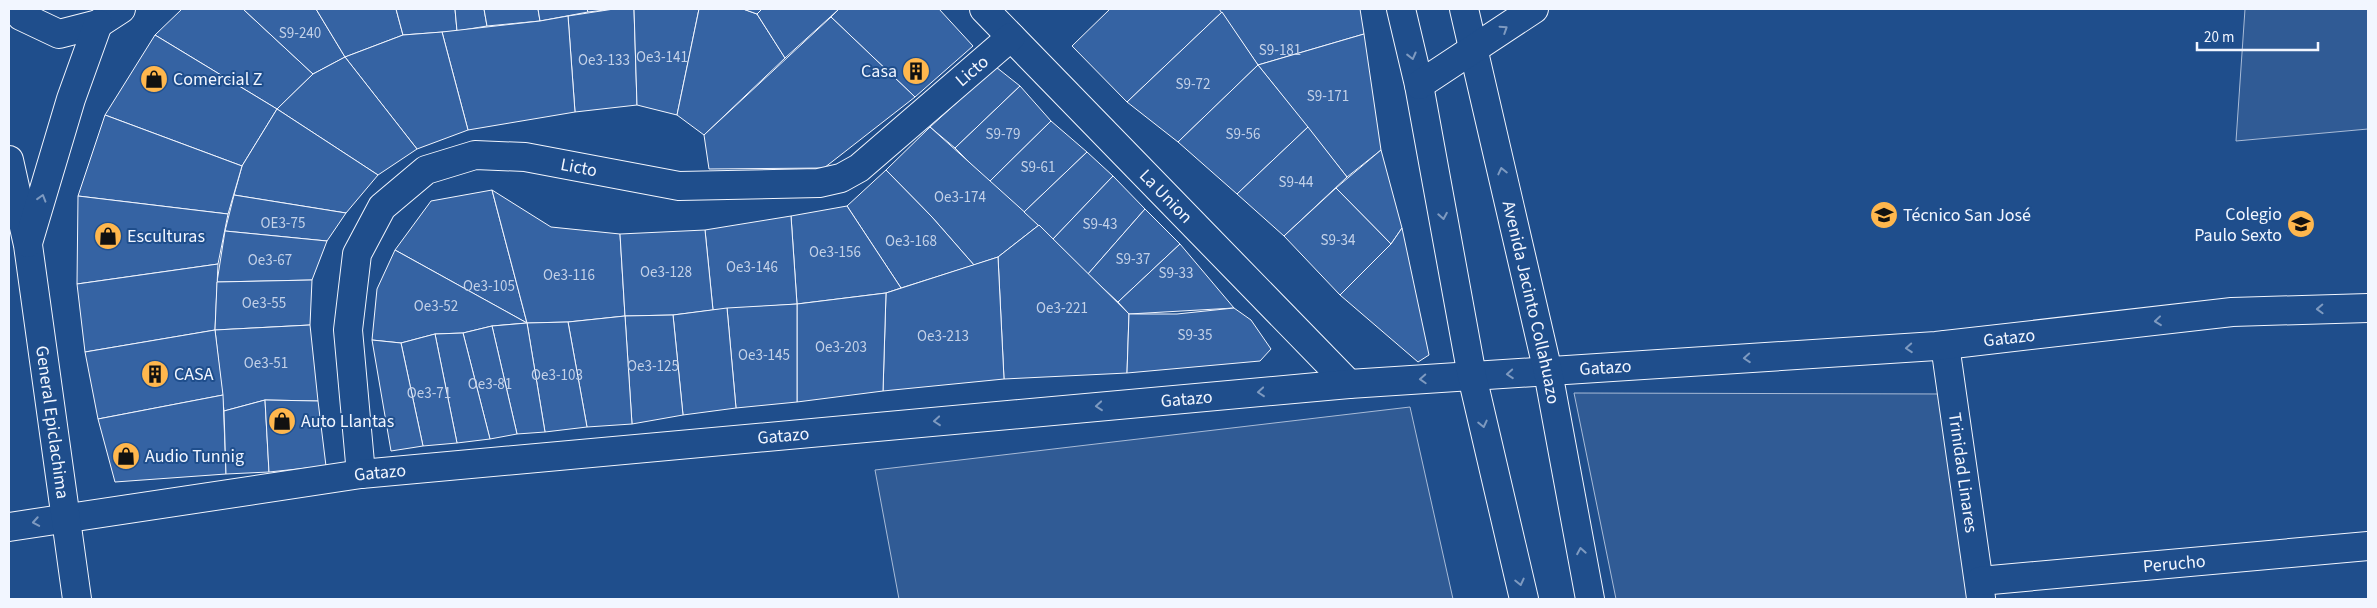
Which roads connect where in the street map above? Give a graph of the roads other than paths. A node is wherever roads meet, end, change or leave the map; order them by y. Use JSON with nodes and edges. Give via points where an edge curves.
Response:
{"nodes":[{"id":1,"x":16,"y":9,"type":"edge"},
{"id":2,"x":122,"y":9,"type":"edge"},
{"id":3,"x":984,"y":9,"type":"edge"},
{"id":4,"x":1401,"y":9,"type":"edge"},
{"id":5,"x":1464,"y":9,"type":"edge"},
{"id":6,"x":1534,"y":9,"type":"edge"},
{"id":7,"x":98,"y":24,"type":"junction"},
{"id":8,"x":1011,"y":37,"type":"junction"},
{"id":9,"x":1473,"y":49,"type":"junction"},
{"id":10,"x":1419,"y":85,"type":"junction"},
{"id":11,"x":9,"y":160,"type":"edge"},
{"id":12,"x":28,"y":245,"type":"junction"},
{"id":13,"x":2368,"y":308,"type":"edge"},
{"id":14,"x":1945,"y":345,"type":"junction"},
{"id":15,"x":1548,"y":372,"type":"junction"},
{"id":16,"x":1472,"y":376,"type":"junction"},
{"id":17,"x":1349,"y":384,"type":"junction"},
{"id":18,"x":361,"y":474,"type":"junction"},
{"id":19,"x":64,"y":518,"type":"junction"},
{"id":20,"x":9,"y":527,"type":"edge"},
{"id":21,"x":2368,"y":546,"type":"edge"},
{"id":22,"x":1981,"y":590,"type":"edge"},
{"id":23,"x":77,"y":599,"type":"edge"},
{"id":24,"x":1524,"y":599,"type":"edge"},
{"id":25,"x":1590,"y":599,"type":"edge"}],
"edges":[{"from":1,"to":7,"type":"street","via":[[21,16],[59,34]]},
{"from":2,"to":7,"type":"street"},
{"from":3,"to":8,"type":"street","name":"La Union"},
{"from":4,"to":10,"type":"street","one_way":true},
{"from":5,"to":9,"type":"street","name":"Avenida Jacinto Collahuazo"},
{"from":9,"to":6,"type":"street","one_way":true},
{"from":12,"to":7,"type":"street","name":"General Epiclachima","one_way":true,"via":[[71,100]]},
{"from":8,"to":17,"type":"street","name":"La Union"},
{"from":8,"to":18,"type":"street","name":"Licto","via":[[859,168],[834,180],[680,186],[525,157],[475,155],[426,170],[382,207],[357,254],[348,330]]},
{"from":9,"to":10,"type":"street"},
{"from":15,"to":9,"type":"street","name":"Avenida Jacinto Collahuazo","one_way":true},
{"from":10,"to":16,"type":"street","one_way":true},
{"from":11,"to":12,"type":"street","name":"General Epiclachima"},
{"from":12,"to":19,"type":"street","name":"General Epiclachima"},
{"from":13,"to":14,"type":"street","name":"Gatazo","one_way":true,"via":[[2232,312]]},
{"from":14,"to":15,"type":"street","name":"Gatazo","one_way":true},
{"from":14,"to":22,"type":"street","name":"Trinidad Linares"},
{"from":15,"to":16,"type":"street","name":"Gatazo","one_way":true},
{"from":25,"to":15,"type":"street","name":"Avenida Jacinto Collahuazo","one_way":true},
{"from":16,"to":17,"type":"street","name":"Gatazo","one_way":true},
{"from":16,"to":24,"type":"street","one_way":true},
{"from":17,"to":18,"type":"street","name":"Gatazo","one_way":true},
{"from":18,"to":19,"type":"street","name":"Gatazo"},
{"from":19,"to":20,"type":"street","name":"Gatazo","one_way":true},
{"from":19,"to":23,"type":"street","name":"General Epiclachima"},
{"from":21,"to":22,"type":"street","name":"Perucho"}]}
